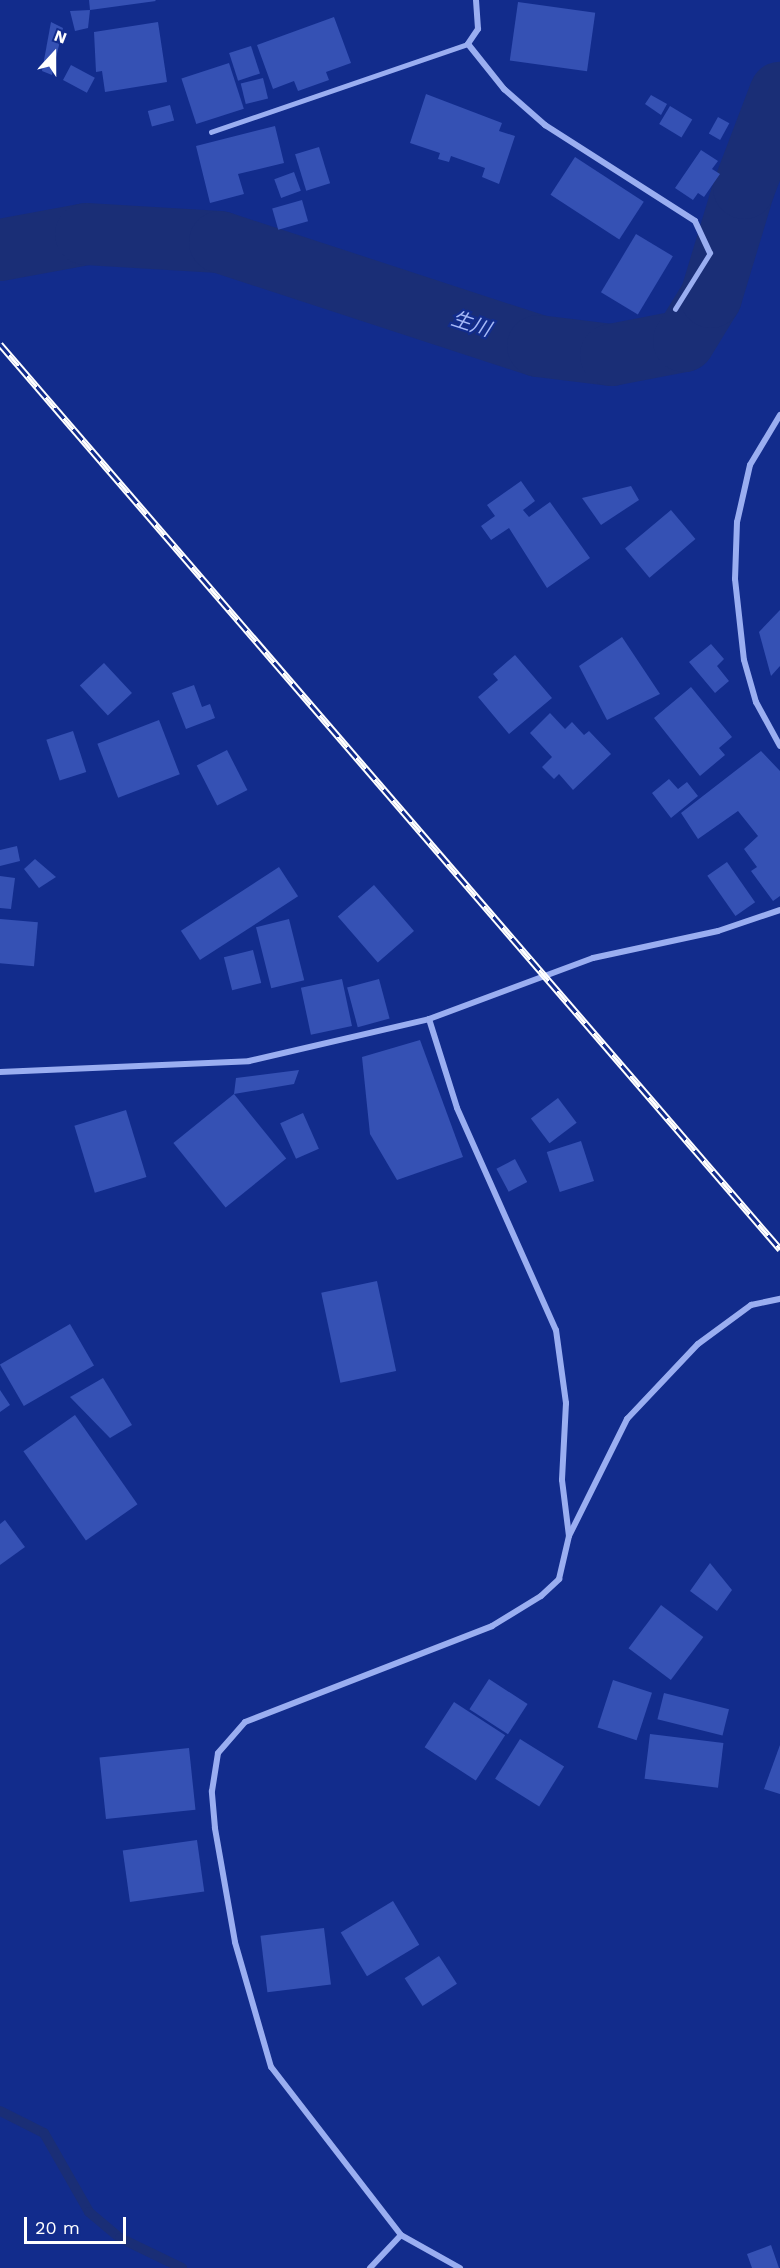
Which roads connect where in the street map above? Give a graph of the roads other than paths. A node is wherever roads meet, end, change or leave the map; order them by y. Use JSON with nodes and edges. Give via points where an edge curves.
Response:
{"nodes":[{"id":1,"x":476,"y":0,"type":"edge"},
{"id":2,"x":468,"y":44,"type":"junction"},
{"id":3,"x":211,"y":132,"type":"dead end"},
{"id":4,"x":710,"y":253,"type":"joint"},
{"id":5,"x":675,"y":309,"type":"dead end"},
{"id":6,"x":780,"y":415,"type":"edge"},
{"id":7,"x":780,"y":746,"type":"edge"},
{"id":8,"x":780,"y":910,"type":"edge"},
{"id":9,"x":429,"y":1018,"type":"junction"},
{"id":10,"x":0,"y":1072,"type":"edge"},
{"id":11,"x":780,"y":1299,"type":"edge"},
{"id":12,"x":569,"y":1536,"type":"junction"},
{"id":13,"x":401,"y":2235,"type":"junction"},
{"id":14,"x":369,"y":2268,"type":"edge"},
{"id":15,"x":460,"y":2268,"type":"edge"}],
"edges":[{"from":1,"to":2,"type":"street","via":[[478,29]]},
{"from":2,"to":3,"type":"lane"},
{"from":2,"to":4,"type":"street","via":[[529,112],[695,221]]},
{"from":4,"to":5,"type":"lane"},
{"from":6,"to":7,"type":"street","via":[[750,465],[737,522],[735,579],[744,660],[756,702]]},
{"from":8,"to":9,"type":"street","via":[[718,931],[593,958]]},
{"from":9,"to":10,"type":"street","via":[[249,1061]]},
{"from":9,"to":12,"type":"street","via":[[457,1108],[556,1330],[566,1402],[562,1480]]},
{"from":11,"to":12,"type":"street","via":[[752,1305],[698,1344],[627,1419]]},
{"from":12,"to":13,"type":"street","via":[[559,1579],[518,1614],[245,1722],[218,1753],[212,1791],[214,1819],[235,1942],[271,2067]]},
{"from":13,"to":14,"type":"street"},
{"from":13,"to":15,"type":"street"}]}
